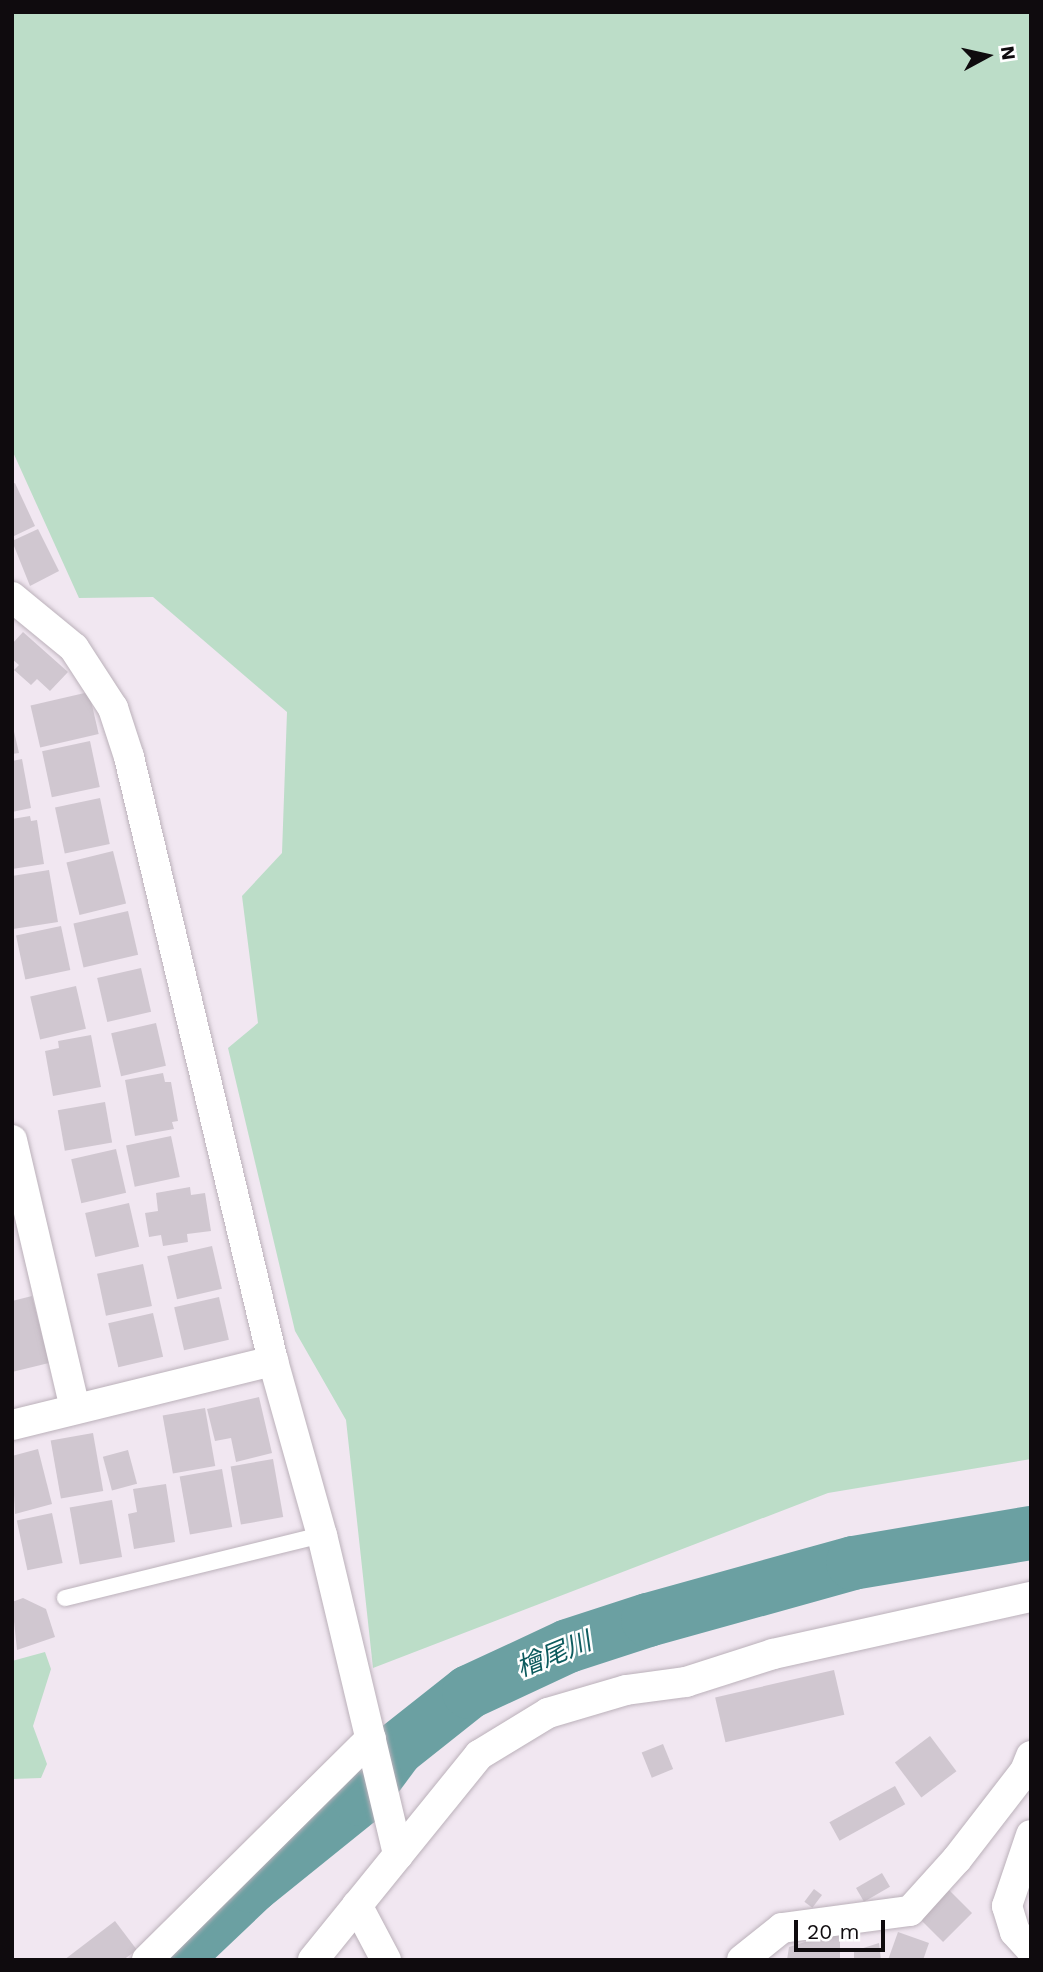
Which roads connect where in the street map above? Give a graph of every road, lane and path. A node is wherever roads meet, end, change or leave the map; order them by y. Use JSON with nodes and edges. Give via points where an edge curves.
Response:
{"nodes":[{"id":1,"x":12,"y":597,"type":"edge"},
{"id":2,"x":12,"y":1140,"type":"edge"},
{"id":3,"x":273,"y":1361,"type":"junction"},
{"id":4,"x":75,"y":1409,"type":"junction"},
{"id":5,"x":12,"y":1425,"type":"edge"},
{"id":6,"x":322,"y":1535,"type":"junction"},
{"id":7,"x":1031,"y":1597,"type":"edge"},
{"id":8,"x":65,"y":1598,"type":"dead end"},
{"id":9,"x":371,"y":1738,"type":"junction"},
{"id":10,"x":1031,"y":1756,"type":"edge"},
{"id":11,"x":1031,"y":1835,"type":"edge"},
{"id":12,"x":398,"y":1855,"type":"junction"},
{"id":13,"x":357,"y":1905,"type":"junction"},
{"id":14,"x":1031,"y":1951,"type":"edge"},
{"id":15,"x":147,"y":1960,"type":"edge"},
{"id":16,"x":313,"y":1960,"type":"edge"},
{"id":17,"x":386,"y":1960,"type":"edge"},
{"id":18,"x":742,"y":1960,"type":"edge"}],
"edges":[{"from":1,"to":3,"type":"street","via":[[74,648],[113,708],[144,813]]},
{"from":2,"to":4,"type":"street"},
{"from":3,"to":4,"type":"street"},
{"from":3,"to":6,"type":"street"},
{"from":4,"to":5,"type":"street"},
{"from":6,"to":8,"type":"lane"},
{"from":6,"to":9,"type":"street"},
{"from":7,"to":12,"type":"street","via":[[773,1654],[685,1682],[626,1690],[548,1713],[479,1755]]},
{"from":9,"to":12,"type":"street"},
{"from":9,"to":15,"type":"street"},
{"from":10,"to":18,"type":"street","via":[[1026,1771],[957,1859],[909,1911],[782,1928]]},
{"from":11,"to":14,"type":"street","via":[[1007,1906],[1015,1932]]},
{"from":12,"to":13,"type":"street"},
{"from":13,"to":16,"type":"street"},
{"from":13,"to":17,"type":"street"}]}
